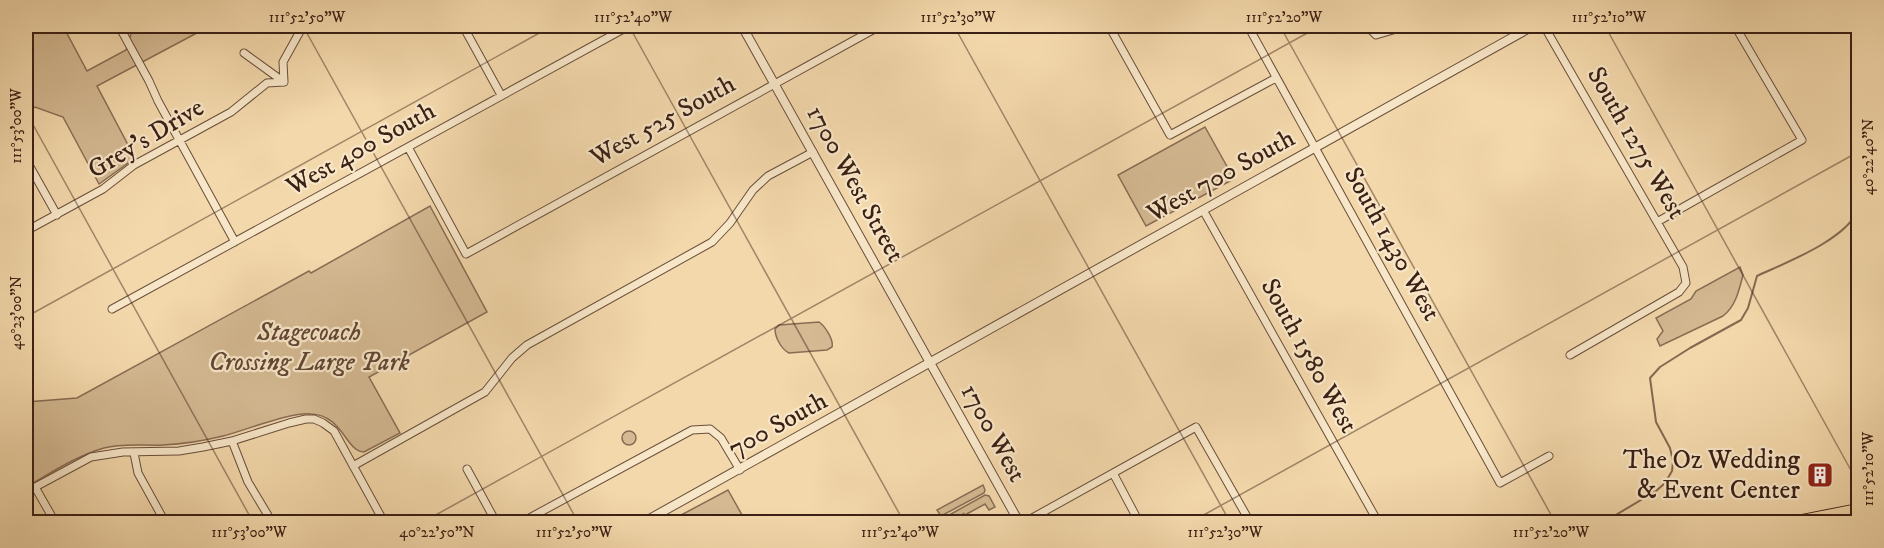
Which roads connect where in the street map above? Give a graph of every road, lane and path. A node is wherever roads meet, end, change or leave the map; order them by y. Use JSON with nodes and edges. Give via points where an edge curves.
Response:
{"nodes":[{"id":1,"x":119,"y":26,"type":"edge"},
{"id":2,"x":303,"y":26,"type":"edge"},
{"id":3,"x":463,"y":26,"type":"edge"},
{"id":4,"x":630,"y":26,"type":"edge"},
{"id":5,"x":742,"y":26,"type":"edge"},
{"id":6,"x":880,"y":26,"type":"edge"},
{"id":7,"x":1109,"y":26,"type":"edge"},
{"id":8,"x":1248,"y":26,"type":"edge"},
{"id":9,"x":1367,"y":26,"type":"edge"},
{"id":10,"x":1402,"y":26,"type":"edge"},
{"id":11,"x":1533,"y":26,"type":"edge"},
{"id":12,"x":1544,"y":26,"type":"edge"},
{"id":13,"x":1735,"y":26,"type":"edge"},
{"id":14,"x":244,"y":53,"type":"dead end"},
{"id":15,"x":1276,"y":78,"type":"junction"},
{"id":16,"x":284,"y":82,"type":"junction"},
{"id":17,"x":775,"y":84,"type":"junction"},
{"id":18,"x":501,"y":95,"type":"junction"},
{"id":19,"x":179,"y":140,"type":"junction"},
{"id":20,"x":408,"y":147,"type":"junction"},
{"id":21,"x":1315,"y":148,"type":"junction"},
{"id":22,"x":813,"y":152,"type":"junction"},
{"id":23,"x":29,"y":165,"type":"dead end"},
{"id":24,"x":1203,"y":210,"type":"junction"},
{"id":25,"x":57,"y":215,"type":"junction"},
{"id":26,"x":1657,"y":222,"type":"junction"},
{"id":27,"x":26,"y":231,"type":"edge"},
{"id":28,"x":234,"y":242,"type":"junction"},
{"id":29,"x":112,"y":309,"type":"dead end"},
{"id":30,"x":1570,"y":355,"type":"dead end"},
{"id":31,"x":931,"y":364,"type":"junction"},
{"id":32,"x":232,"y":441,"type":"junction"},
{"id":33,"x":134,"y":453,"type":"junction"},
{"id":34,"x":1549,"y":456,"type":"dead end"},
{"id":35,"x":353,"y":466,"type":"junction"},
{"id":36,"x":467,"y":469,"type":"dead end"},
{"id":37,"x":740,"y":470,"type":"junction"},
{"id":38,"x":1113,"y":473,"type":"junction"},
{"id":39,"x":35,"y":487,"type":"junction"},
{"id":40,"x":26,"y":492,"type":"edge"},
{"id":41,"x":1858,"y":510,"type":"edge"},
{"id":42,"x":55,"y":522,"type":"edge"},
{"id":43,"x":165,"y":522,"type":"edge"},
{"id":44,"x":272,"y":522,"type":"edge"},
{"id":45,"x":384,"y":522,"type":"edge"},
{"id":46,"x":496,"y":522,"type":"edge"},
{"id":47,"x":522,"y":522,"type":"edge"},
{"id":48,"x":644,"y":522,"type":"edge"},
{"id":49,"x":1019,"y":522,"type":"edge"},
{"id":50,"x":1025,"y":522,"type":"edge"},
{"id":51,"x":1140,"y":522,"type":"edge"},
{"id":52,"x":1250,"y":522,"type":"edge"},
{"id":53,"x":1378,"y":522,"type":"edge"},
{"id":54,"x":1797,"y":522,"type":"edge"}],
"edges":[{"from":1,"to":19,"type":"street"},
{"from":2,"to":16,"type":"street","via":[[283,62]]},
{"from":3,"to":18,"type":"street"},
{"from":4,"to":18,"type":"street","name":"West 400 South"},
{"from":5,"to":17,"type":"street","name":"1700 West Street"},
{"from":6,"to":17,"type":"street","name":"West 525 South"},
{"from":7,"to":15,"type":"street","via":[[1170,135]]},
{"from":8,"to":15,"type":"street","name":"South 1430 West"},
{"from":9,"to":10,"type":"street","via":[[1376,35]]},
{"from":11,"to":21,"type":"street","name":"West 700 South"},
{"from":12,"to":26,"type":"street","name":"South 1275 West"},
{"from":13,"to":26,"type":"street","via":[[1802,140]]},
{"from":14,"to":16,"type":"street"},
{"from":15,"to":21,"type":"street","name":"South 1430 West"},
{"from":16,"to":19,"type":"street","name":"Grey's Drive","via":[[267,83],[231,112]]},
{"from":17,"to":20,"type":"street","name":"West 525 South","via":[[466,254]]},
{"from":17,"to":22,"type":"street","name":"1700 West Street"},
{"from":18,"to":20,"type":"street","name":"West 400 South"},
{"from":19,"to":25,"type":"street","name":"Grey's Drive"},
{"from":19,"to":28,"type":"street"},
{"from":20,"to":28,"type":"street","name":"West 400 South"},
{"from":21,"to":24,"type":"street","name":"West 700 South"},
{"from":21,"to":34,"type":"street","name":"South 1430 West","via":[[1500,483]]},
{"from":22,"to":31,"type":"street","name":"1700 West Street"},
{"from":22,"to":35,"type":"street","via":[[768,176],[712,242],[527,345],[485,392]]},
{"from":23,"to":25,"type":"street"},
{"from":24,"to":31,"type":"street","name":"West 700 South"},
{"from":24,"to":53,"type":"street","name":"South 1580 West"},
{"from":25,"to":27,"type":"street","name":"Grey's Drive"},
{"from":26,"to":30,"type":"street","name":"South 1275 West","via":[[1683,267],[1686,284],[1679,292]]},
{"from":28,"to":29,"type":"street","name":"West 400 South"},
{"from":31,"to":37,"type":"street","name":"700 South"},
{"from":31,"to":49,"type":"street","name":"1700 West"},
{"from":32,"to":33,"type":"street","via":[[179,451]]},
{"from":32,"to":35,"type":"street","via":[[298,420],[314,419],[334,431]]},
{"from":32,"to":44,"type":"street","via":[[248,482]]},
{"from":33,"to":39,"type":"street","via":[[91,457]]},
{"from":33,"to":43,"type":"street","via":[[138,473]]},
{"from":35,"to":45,"type":"street"},
{"from":36,"to":46,"type":"street"},
{"from":37,"to":47,"type":"street","via":[[721,438],[710,429],[692,430]]},
{"from":37,"to":48,"type":"street","name":"700 South"},
{"from":38,"to":50,"type":"street"},
{"from":38,"to":51,"type":"street"},
{"from":38,"to":52,"type":"street","via":[[1196,427]]},
{"from":39,"to":40,"type":"street"},
{"from":39,"to":42,"type":"street"},
{"from":41,"to":54,"type":"highway"}]}
